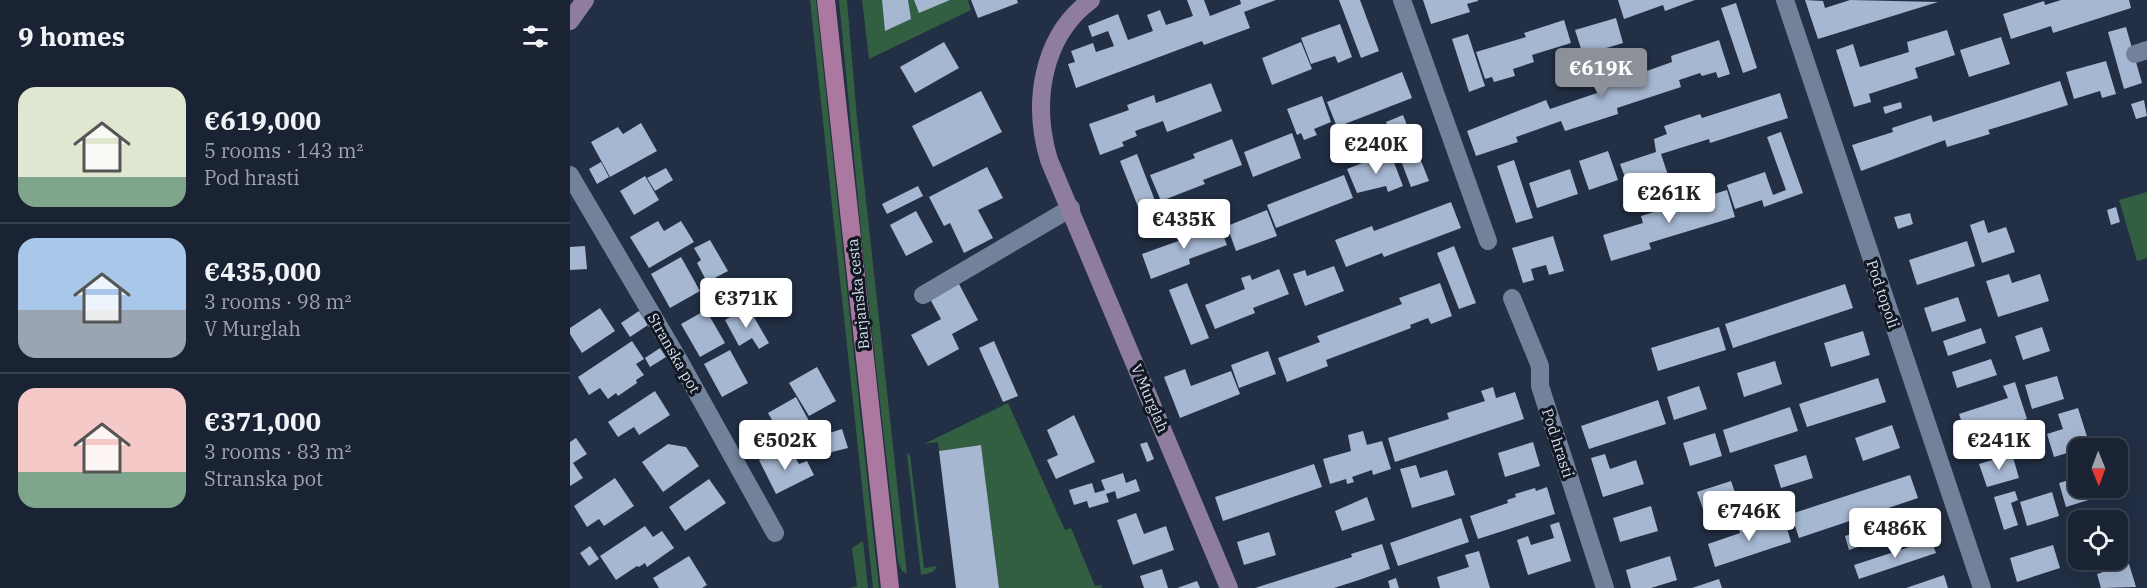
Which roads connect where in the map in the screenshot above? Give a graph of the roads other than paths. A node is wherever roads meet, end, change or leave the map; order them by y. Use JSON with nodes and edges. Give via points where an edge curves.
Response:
{"nodes":[{"id":1,"x":585,"y":0,"type":"edge"},
{"id":2,"x":826,"y":0,"type":"edge"},
{"id":3,"x":1092,"y":0,"type":"edge"},
{"id":4,"x":1402,"y":0,"type":"edge"},
{"id":5,"x":1785,"y":0,"type":"edge"},
{"id":6,"x":570,"y":21,"type":"edge"},
{"id":7,"x":570,"y":175,"type":"edge"},
{"id":8,"x":1071,"y":208,"type":"junction"},
{"id":9,"x":1488,"y":241,"type":"dead end"},
{"id":10,"x":923,"y":295,"type":"dead end"},
{"id":11,"x":1512,"y":298,"type":"dead end"},
{"id":12,"x":775,"y":533,"type":"dead end"},
{"id":13,"x":890,"y":588,"type":"edge"},
{"id":14,"x":1229,"y":588,"type":"edge"},
{"id":15,"x":1605,"y":588,"type":"edge"},
{"id":16,"x":1982,"y":588,"type":"edge"}],
"edges":[{"from":1,"to":6,"type":"street"},
{"from":2,"to":13,"type":"main road","name":"Barjanska cesta"},
{"from":3,"to":8,"type":"street","name":"V Murglah","via":[[1068,24],[1053,47],[1041,96],[1043,139]]},
{"from":4,"to":9,"type":"street"},
{"from":5,"to":16,"type":"street","name":"Pod topoli"},
{"from":7,"to":12,"type":"street","name":"Stranska pot"},
{"from":8,"to":10,"type":"street"},
{"from":8,"to":14,"type":"street","name":"V Murglah"},
{"from":11,"to":15,"type":"street","name":"Pod hrasti","via":[[1540,366],[1540,386]]}]}
